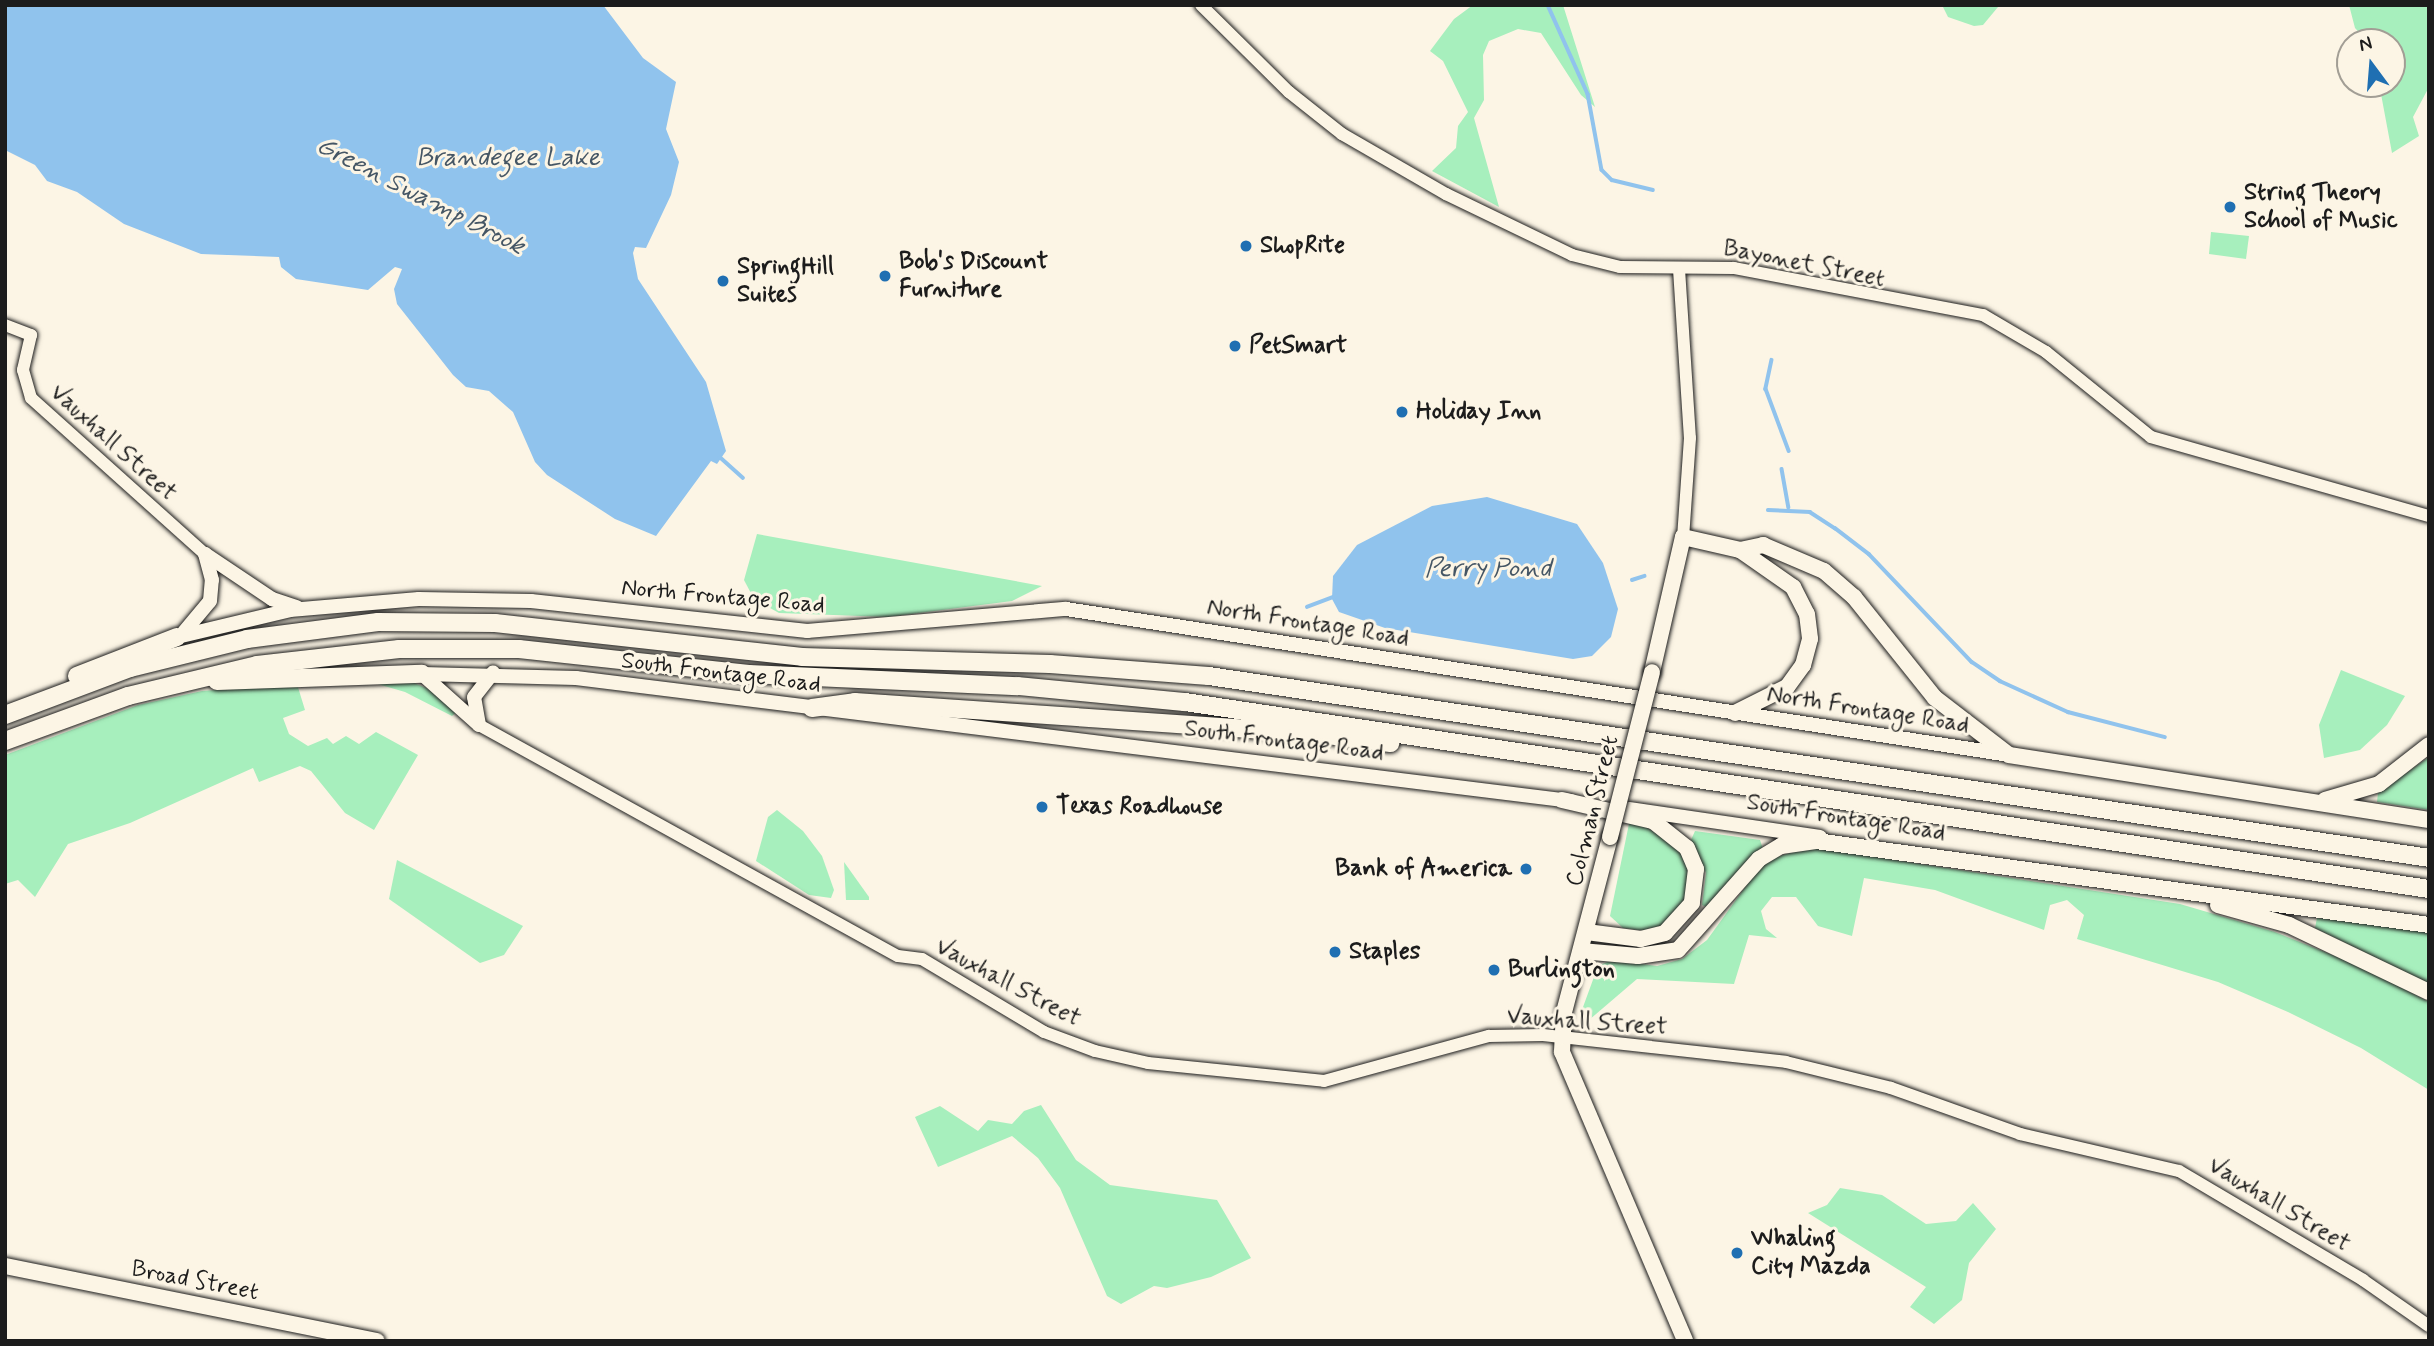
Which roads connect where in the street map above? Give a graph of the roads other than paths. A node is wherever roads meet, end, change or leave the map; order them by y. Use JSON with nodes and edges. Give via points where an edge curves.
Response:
{"nodes":[{"id":1,"x":1201,"y":5,"type":"edge"},
{"id":2,"x":1679,"y":270,"type":"junction"},
{"id":3,"x":5,"y":325,"type":"edge"},
{"id":4,"x":2429,"y":516,"type":"edge"},
{"id":5,"x":1684,"y":537,"type":"junction"},
{"id":6,"x":1740,"y":550,"type":"junction"},
{"id":7,"x":205,"y":554,"type":"junction"},
{"id":8,"x":304,"y":608,"type":"junction"},
{"id":9,"x":177,"y":637,"type":"junction"},
{"id":10,"x":493,"y":673,"type":"junction"},
{"id":11,"x":422,"y":674,"type":"junction"},
{"id":12,"x":175,"y":683,"type":"junction"},
{"id":13,"x":36,"y":702,"type":"junction"},
{"id":14,"x":812,"y":708,"type":"junction"},
{"id":15,"x":1735,"y":713,"type":"junction"},
{"id":16,"x":5,"y":715,"type":"edge"},
{"id":17,"x":479,"y":725,"type":"junction"},
{"id":18,"x":1441,"y":739,"type":"junction"},
{"id":19,"x":5,"y":741,"type":"edge"},
{"id":20,"x":2429,"y":745,"type":"edge"},
{"id":21,"x":2009,"y":755,"type":"junction"},
{"id":22,"x":1562,"y":800,"type":"junction"},
{"id":23,"x":2303,"y":801,"type":"junction"},
{"id":24,"x":2429,"y":820,"type":"edge"},
{"id":25,"x":1846,"y":841,"type":"junction"},
{"id":26,"x":2429,"y":859,"type":"edge"},
{"id":27,"x":2137,"y":885,"type":"junction"},
{"id":28,"x":2429,"y":889,"type":"edge"},
{"id":29,"x":2429,"y":925,"type":"edge"},
{"id":30,"x":1586,"y":932,"type":"junction"},
{"id":31,"x":1581,"y":951,"type":"junction"},
{"id":32,"x":2429,"y":992,"type":"edge"},
{"id":33,"x":1561,"y":1038,"type":"junction"},
{"id":34,"x":5,"y":1266,"type":"edge"},
{"id":35,"x":2429,"y":1326,"type":"edge"},
{"id":36,"x":330,"y":1336,"type":"edge"},
{"id":37,"x":377,"y":1341,"type":"edge"},
{"id":38,"x":1685,"y":1341,"type":"edge"}],
"edges":[{"from":1,"to":2,"type":"street","name":"Bayonet Street","via":[[1289,92],[1388,163],[1572,255],[1620,267]]},
{"from":2,"to":4,"type":"street","name":"Bayonet Street","via":[[1734,268],[1983,315],[2046,352],[2151,437]]},
{"from":2,"to":5,"type":"street","name":"Colman Street","via":[[1690,438]]},
{"from":3,"to":7,"type":"street","name":"Vauxhall Street","via":[[31,335],[23,377],[31,398]]},
{"from":5,"to":6,"type":"main road"},
{"from":5,"to":30,"type":"main road","name":"Colman Street","bridge":true},
{"from":6,"to":15,"type":"main road","via":[[1793,587],[1807,614],[1810,639],[1803,665],[1787,687]]},
{"from":6,"to":21,"type":"main road","via":[[1760,545],[1776,549],[1831,576],[1854,597],[1934,698]]},
{"from":7,"to":8,"type":"main road","via":[[272,599]]},
{"from":7,"to":9,"type":"main road","via":[[212,580],[209,604]]},
{"from":8,"to":9,"type":"main road","name":"North Frontage Road"},
{"from":8,"to":15,"type":"main road","name":"North Frontage Road","via":[[379,600],[498,599],[807,631],[1078,610]]},
{"from":9,"to":13,"type":"highway","via":[[93,668]]},
{"from":10,"to":11,"type":"main road","name":"South Frontage Road"},
{"from":10,"to":14,"type":"main road","name":"South Frontage Road","via":[[576,678]]},
{"from":10,"to":17,"type":"main road","via":[[474,697]]},
{"from":11,"to":12,"type":"highway"},
{"from":11,"to":17,"type":"main road"},
{"from":12,"to":18,"type":"highway","via":[[327,655],[519,649],[774,676],[1119,694]]},
{"from":12,"to":19,"type":"highway"},
{"from":13,"to":16,"type":"highway"},
{"from":13,"to":26,"type":"highway","via":[[160,659],[280,633],[393,621],[495,623],[802,657],[1049,664],[1209,676]]},
{"from":14,"to":18,"type":"highway","via":[[855,702],[1312,733],[1392,744]]},
{"from":14,"to":22,"type":"main road","name":"South Frontage Road"},
{"from":15,"to":21,"type":"main road","name":"North Frontage Road"},
{"from":17,"to":33,"type":"street","name":"Vauxhall Street","via":[[900,957],[922,959],[1044,1032],[1148,1063],[1324,1081],[1381,1070],[1468,1039]]},
{"from":18,"to":28,"type":"highway"},
{"from":20,"to":23,"type":"main road","via":[[2373,787]]},
{"from":21,"to":23,"type":"main road","name":"North Frontage Road"},
{"from":22,"to":25,"type":"main road","name":"South Frontage Road"},
{"from":22,"to":30,"type":"main road","via":[[1653,821],[1687,848],[1696,869],[1692,903],[1665,933],[1641,939]]},
{"from":23,"to":24,"type":"main road","name":"North Frontage Road"},
{"from":25,"to":27,"type":"main road","name":"South Frontage Road"},
{"from":25,"to":31,"type":"main road","via":[[1796,842],[1768,852],[1678,950],[1638,956]]},
{"from":27,"to":29,"type":"main road"},
{"from":27,"to":32,"type":"main road","via":[[2289,925]]},
{"from":30,"to":31,"type":"main road","name":"Colman Street"},
{"from":31,"to":33,"type":"main road","name":"Colman Street"},
{"from":33,"to":35,"type":"street","name":"Vauxhall Street","via":[[1786,1062],[1891,1088],[2020,1134],[2179,1171],[2363,1279]]},
{"from":33,"to":38,"type":"main road","name":"Colman Street","via":[[1569,1074]]},
{"from":34,"to":36,"type":"main road","name":"Broad Street"},
{"from":36,"to":37,"type":"main road","name":"Broad Street"}]}
